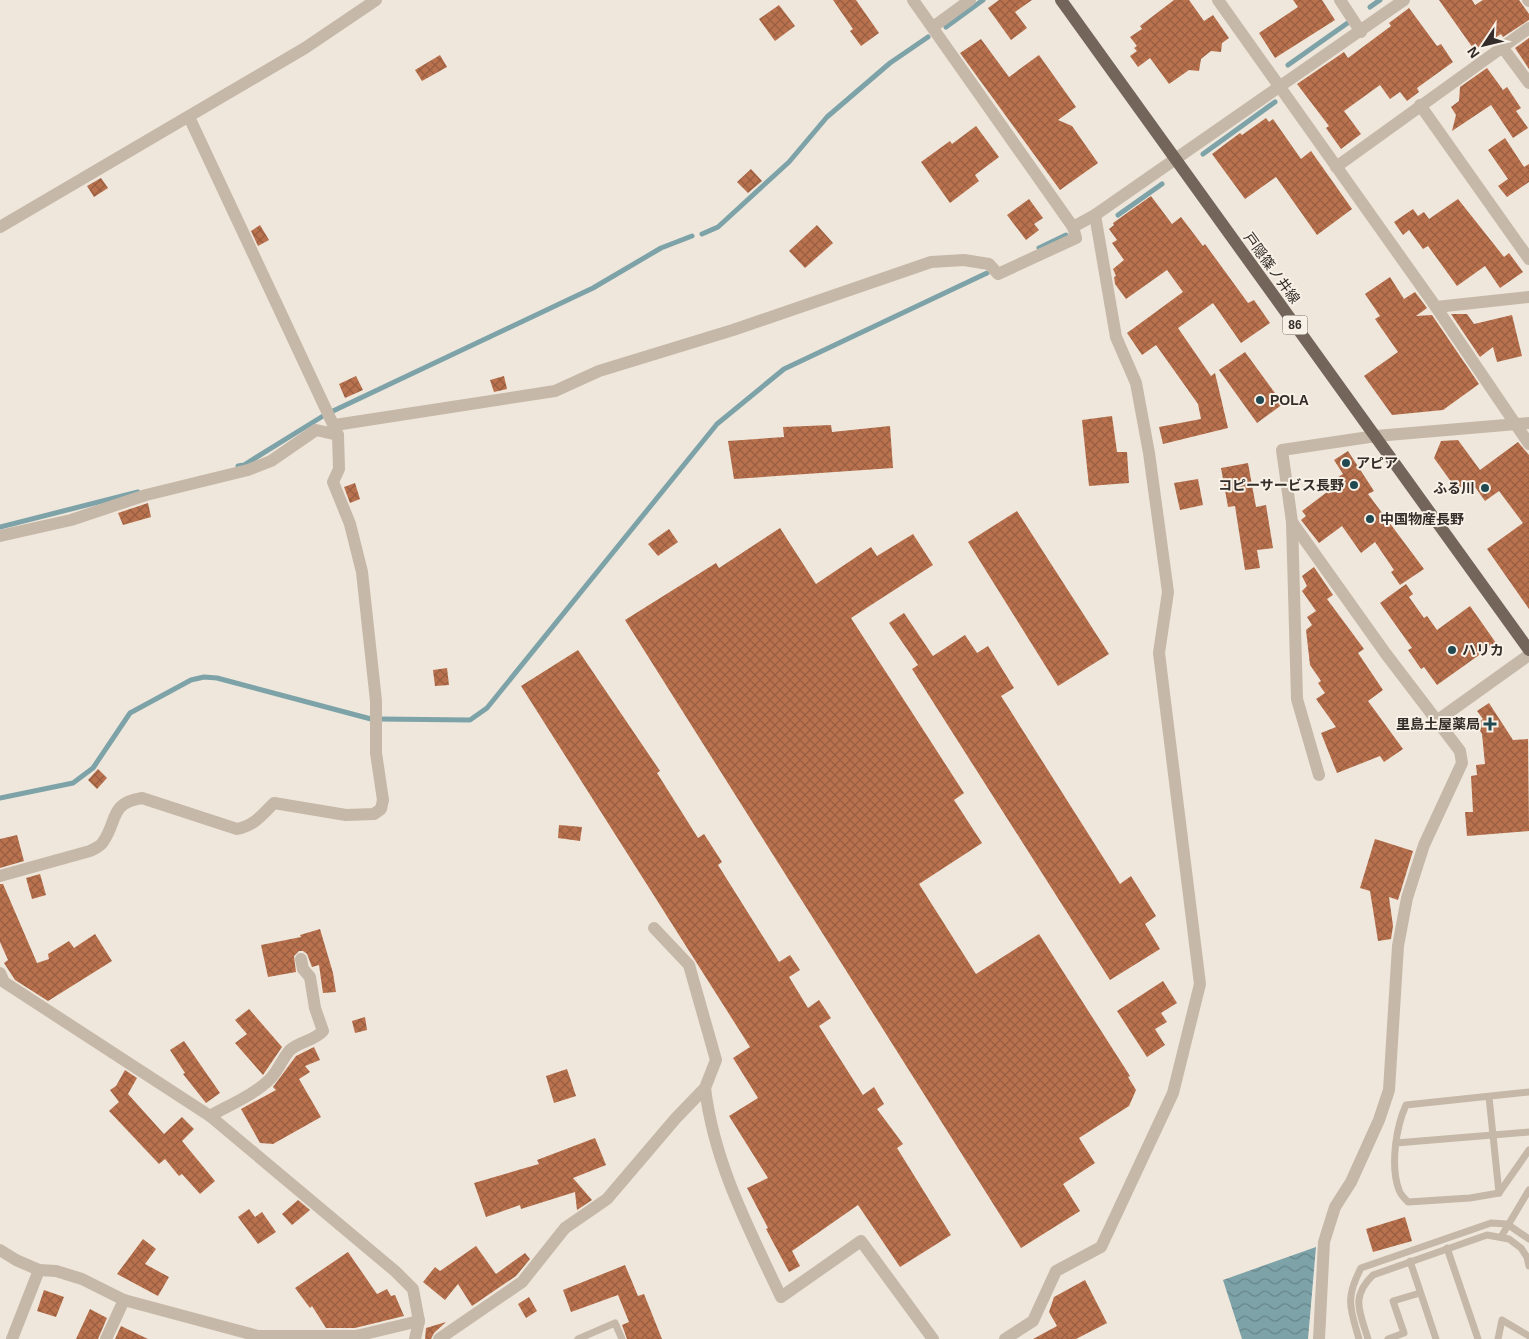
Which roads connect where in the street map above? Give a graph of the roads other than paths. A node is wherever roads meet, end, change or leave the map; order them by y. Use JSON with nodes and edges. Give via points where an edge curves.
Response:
{"nodes":[{"id":1,"x":376,"y":0,"type":"edge"},
{"id":2,"x":913,"y":0,"type":"edge"},
{"id":3,"x":970,"y":0,"type":"edge"},
{"id":4,"x":1061,"y":0,"type":"edge"},
{"id":5,"x":1218,"y":0,"type":"edge"},
{"id":6,"x":1340,"y":0,"type":"edge"},
{"id":7,"x":1404,"y":0,"type":"edge"},
{"id":8,"x":933,"y":27,"type":"junction"},
{"id":9,"x":1529,"y":28,"type":"edge"},
{"id":10,"x":1361,"y":32,"type":"junction"},
{"id":11,"x":1503,"y":48,"type":"junction"},
{"id":12,"x":1529,"y":83,"type":"edge"},
{"id":13,"x":1279,"y":87,"type":"junction"},
{"id":14,"x":1420,"y":105,"type":"junction"},
{"id":15,"x":189,"y":117,"type":"junction"},
{"id":16,"x":1174,"y":159,"type":"junction"},
{"id":17,"x":1336,"y":166,"type":"junction"},
{"id":18,"x":1095,"y":215,"type":"junction"},
{"id":19,"x":0,"y":227,"type":"edge"},
{"id":20,"x":1073,"y":227,"type":"junction"},
{"id":21,"x":1529,"y":259,"type":"edge"},
{"id":22,"x":1529,"y":297,"type":"edge"},
{"id":23,"x":1436,"y":307,"type":"junction"},
{"id":24,"x":1529,"y":422,"type":"edge"},
{"id":25,"x":1514,"y":424,"type":"junction"},
{"id":26,"x":337,"y":430,"type":"junction"},
{"id":27,"x":1376,"y":436,"type":"junction"},
{"id":28,"x":1529,"y":444,"type":"edge"},
{"id":29,"x":1292,"y":522,"type":"junction"},
{"id":30,"x":0,"y":536,"type":"edge"},
{"id":31,"x":1529,"y":650,"type":"edge"},
{"id":32,"x":1529,"y":656,"type":"edge"},
{"id":33,"x":1438,"y":720,"type":"junction"},
{"id":34,"x":1319,"y":775,"type":"dead end"},
{"id":35,"x":0,"y":876,"type":"edge"},
{"id":36,"x":654,"y":928,"type":"dead end"},
{"id":37,"x":301,"y":959,"type":"dead end"},
{"id":38,"x":0,"y":973,"type":"edge"},
{"id":39,"x":706,"y":1088,"type":"junction"},
{"id":40,"x":1529,"y":1092,"type":"edge"},
{"id":41,"x":1489,"y":1097,"type":"junction"},
{"id":42,"x":210,"y":1116,"type":"junction"},
{"id":43,"x":1529,"y":1132,"type":"edge"},
{"id":44,"x":1493,"y":1135,"type":"junction"},
{"id":45,"x":1396,"y":1143,"type":"junction"},
{"id":46,"x":1529,"y":1150,"type":"edge"},
{"id":47,"x":1529,"y":1190,"type":"edge"},
{"id":48,"x":1499,"y":1193,"type":"junction"},
{"id":49,"x":1508,"y":1225,"type":"junction"},
{"id":50,"x":1501,"y":1237,"type":"junction"},
{"id":51,"x":1529,"y":1240,"type":"edge"},
{"id":52,"x":1447,"y":1248,"type":"junction"},
{"id":53,"x":0,"y":1250,"type":"edge"},
{"id":54,"x":1410,"y":1260,"type":"junction"},
{"id":55,"x":1529,"y":1266,"type":"edge"},
{"id":56,"x":39,"y":1270,"type":"junction"},
{"id":57,"x":1420,"y":1293,"type":"junction"},
{"id":58,"x":124,"y":1300,"type":"junction"},
{"id":59,"x":418,"y":1321,"type":"junction"},
{"id":60,"x":1529,"y":1336,"type":"edge"},
{"id":61,"x":1008,"y":1338,"type":"edge"},
{"id":62,"x":12,"y":1339,"type":"edge"},
{"id":63,"x":106,"y":1339,"type":"edge"},
{"id":64,"x":415,"y":1339,"type":"edge"},
{"id":65,"x":440,"y":1339,"type":"edge"},
{"id":66,"x":578,"y":1339,"type":"edge"},
{"id":67,"x":622,"y":1339,"type":"edge"},
{"id":68,"x":933,"y":1339,"type":"edge"},
{"id":69,"x":1319,"y":1339,"type":"edge"},
{"id":70,"x":1359,"y":1339,"type":"edge"},
{"id":71,"x":1368,"y":1339,"type":"edge"},
{"id":72,"x":1388,"y":1339,"type":"edge"},
{"id":73,"x":1436,"y":1339,"type":"edge"},
{"id":74,"x":1478,"y":1339,"type":"edge"},
{"id":75,"x":1498,"y":1339,"type":"edge"}],
"edges":[{"from":1,"to":15,"type":"street","via":[[305,48]]},
{"from":2,"to":8,"type":"street"},
{"from":3,"to":8,"type":"street"},
{"from":4,"to":16,"type":"main road","name":"戸隠篠ノ井線","number":"86"},
{"from":5,"to":13,"type":"street"},
{"from":6,"to":10,"type":"street"},
{"from":7,"to":10,"type":"street"},
{"from":8,"to":20,"type":"street"},
{"from":9,"to":11,"type":"street"},
{"from":10,"to":13,"type":"street"},
{"from":11,"to":12,"type":"street"},
{"from":11,"to":14,"type":"street"},
{"from":13,"to":16,"type":"street"},
{"from":13,"to":17,"type":"street"},
{"from":14,"to":17,"type":"street"},
{"from":14,"to":21,"type":"street"},
{"from":15,"to":19,"type":"street"},
{"from":15,"to":26,"type":"street"},
{"from":16,"to":18,"type":"street"},
{"from":16,"to":27,"type":"main road","name":"戸隠篠ノ井線","number":"86"},
{"from":17,"to":23,"type":"street"},
{"from":18,"to":20,"type":"street"},
{"from":18,"to":61,"type":"street","via":[[1116,337],[1136,383],[1168,592],[1159,653],[1200,984],[1173,1093],[1101,1247],[1056,1271],[1033,1321]]},
{"from":20,"to":26,"type":"street","via":[[1076,238],[998,274],[989,264],[964,260],[931,262],[733,330],[599,371],[555,391]]},
{"from":22,"to":23,"type":"street"},
{"from":23,"to":25,"type":"street"},
{"from":24,"to":25,"type":"street"},
{"from":25,"to":27,"type":"street"},
{"from":25,"to":28,"type":"street"},
{"from":26,"to":30,"type":"street","via":[[316,430],[271,461],[248,470],[146,495],[71,520]]},
{"from":26,"to":35,"type":"street","via":[[339,469],[333,482],[350,524],[362,572],[376,700],[376,753],[384,800],[381,809],[374,814],[346,814],[274,803],[259,820],[237,829],[142,798],[129,800],[118,808],[103,843],[90,851]]},
{"from":27,"to":29,"type":"street","via":[[1282,450]]},
{"from":27,"to":31,"type":"main road","name":"戸隠篠ノ井線","number":"86"},
{"from":29,"to":33,"type":"street","via":[[1386,654]]},
{"from":29,"to":34,"type":"street","via":[[1297,699]]},
{"from":32,"to":33,"type":"street"},
{"from":33,"to":69,"type":"street","via":[[1460,751],[1462,763],[1424,845],[1407,898],[1398,946],[1389,1090],[1379,1120],[1335,1208],[1324,1242]]},
{"from":36,"to":39,"type":"street","via":[[689,965],[716,1060]]},
{"from":37,"to":42,"type":"street","via":[[303,969],[310,977],[323,1031],[316,1038],[291,1049],[271,1078],[261,1086]]},
{"from":38,"to":42,"type":"street","via":[[4,982]]},
{"from":39,"to":65,"type":"street","via":[[607,1198],[565,1228],[522,1282]]},
{"from":39,"to":68,"type":"street","via":[[709,1120],[734,1199],[781,1296],[861,1241]]},
{"from":40,"to":41,"type":"lane"},
{"from":41,"to":44,"type":"lane"},
{"from":41,"to":45,"type":"lane","via":[[1406,1104],[1399,1120]]},
{"from":42,"to":59,"type":"street","via":[[395,1271],[413,1289]]},
{"from":43,"to":44,"type":"lane"},
{"from":44,"to":45,"type":"lane"},
{"from":44,"to":48,"type":"lane"},
{"from":45,"to":48,"type":"lane","via":[[1394,1160],[1399,1190],[1408,1202]]},
{"from":46,"to":48,"type":"lane"},
{"from":47,"to":49,"type":"lane"},
{"from":49,"to":50,"type":"lane"},
{"from":49,"to":51,"type":"lane"},
{"from":49,"to":70,"type":"lane","via":[[1491,1223],[1361,1268],[1349,1305]]},
{"from":50,"to":52,"type":"lane","via":[[1487,1235]]},
{"from":50,"to":55,"type":"lane","via":[[1521,1248]]},
{"from":52,"to":54,"type":"lane"},
{"from":52,"to":74,"type":"lane"},
{"from":53,"to":56,"type":"street"},
{"from":54,"to":57,"type":"lane"},
{"from":54,"to":71,"type":"lane","via":[[1373,1275],[1362,1285],[1357,1300]]},
{"from":56,"to":58,"type":"street","via":[[56,1271],[82,1279]]},
{"from":56,"to":62,"type":"street"},
{"from":57,"to":72,"type":"lane","via":[[1393,1302],[1404,1333]]},
{"from":57,"to":73,"type":"lane"},
{"from":58,"to":59,"type":"street","via":[[258,1336],[356,1336]]},
{"from":58,"to":63,"type":"street"},
{"from":59,"to":64,"type":"street"},
{"from":60,"to":75,"type":"lane","via":[[1502,1320]]},
{"from":66,"to":67,"type":"lane","via":[[615,1323]]}]}
